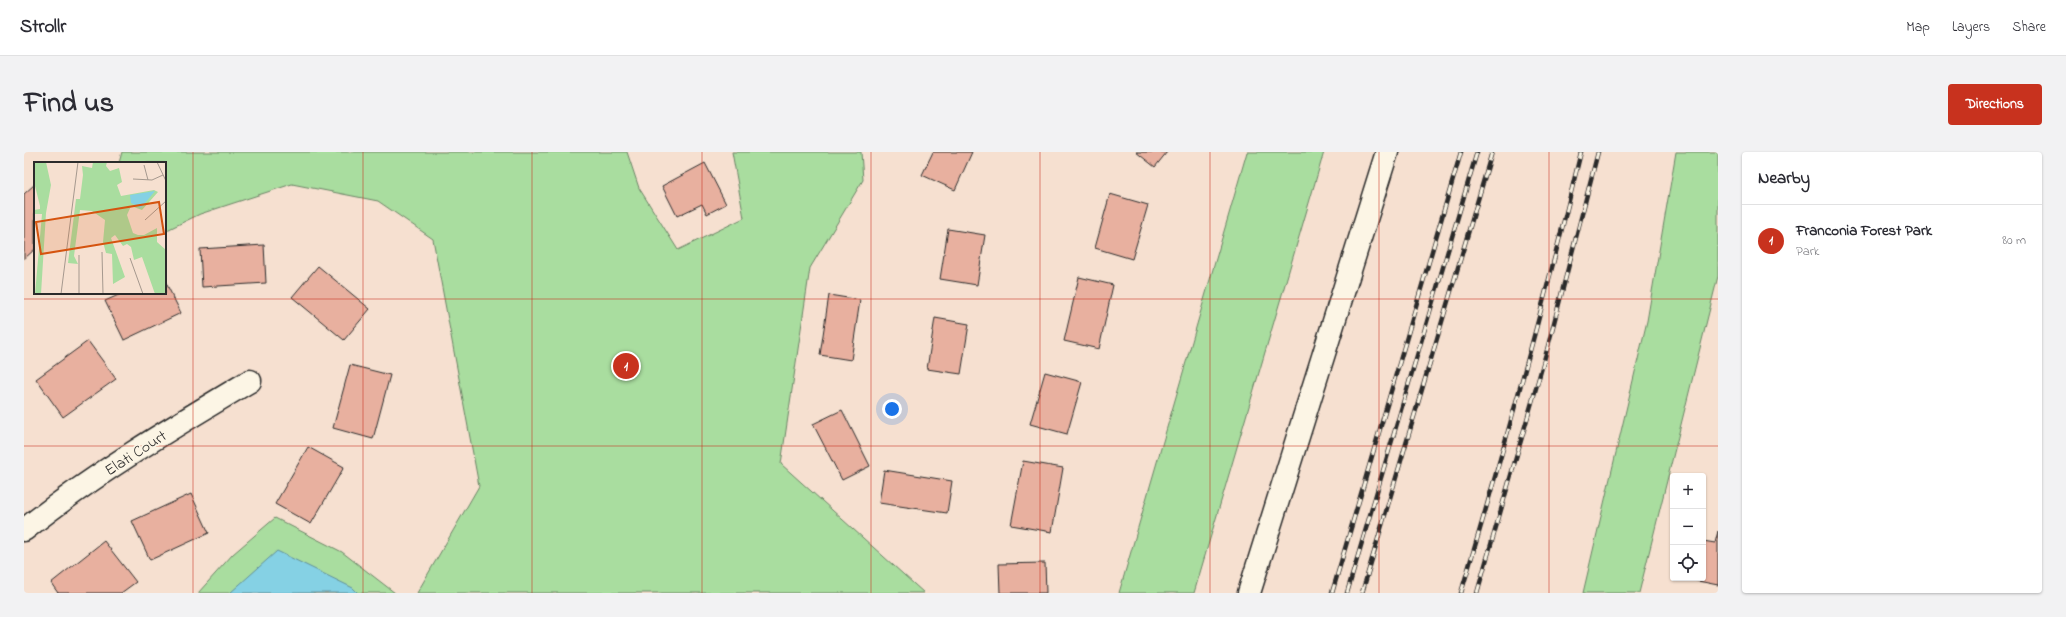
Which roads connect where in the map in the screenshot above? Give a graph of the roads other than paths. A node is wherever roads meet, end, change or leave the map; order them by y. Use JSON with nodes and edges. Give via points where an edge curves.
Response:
{"nodes":[{"id":1,"x":1387,"y":152,"type":"edge"},
{"id":2,"x":250,"y":381,"type":"dead end"},
{"id":3,"x":24,"y":530,"type":"edge"},
{"id":4,"x":1249,"y":593,"type":"edge"}],
"edges":[{"from":1,"to":4,"type":"street"},
{"from":2,"to":3,"type":"street","name":"Elati Court","via":[[94,479]]}]}
